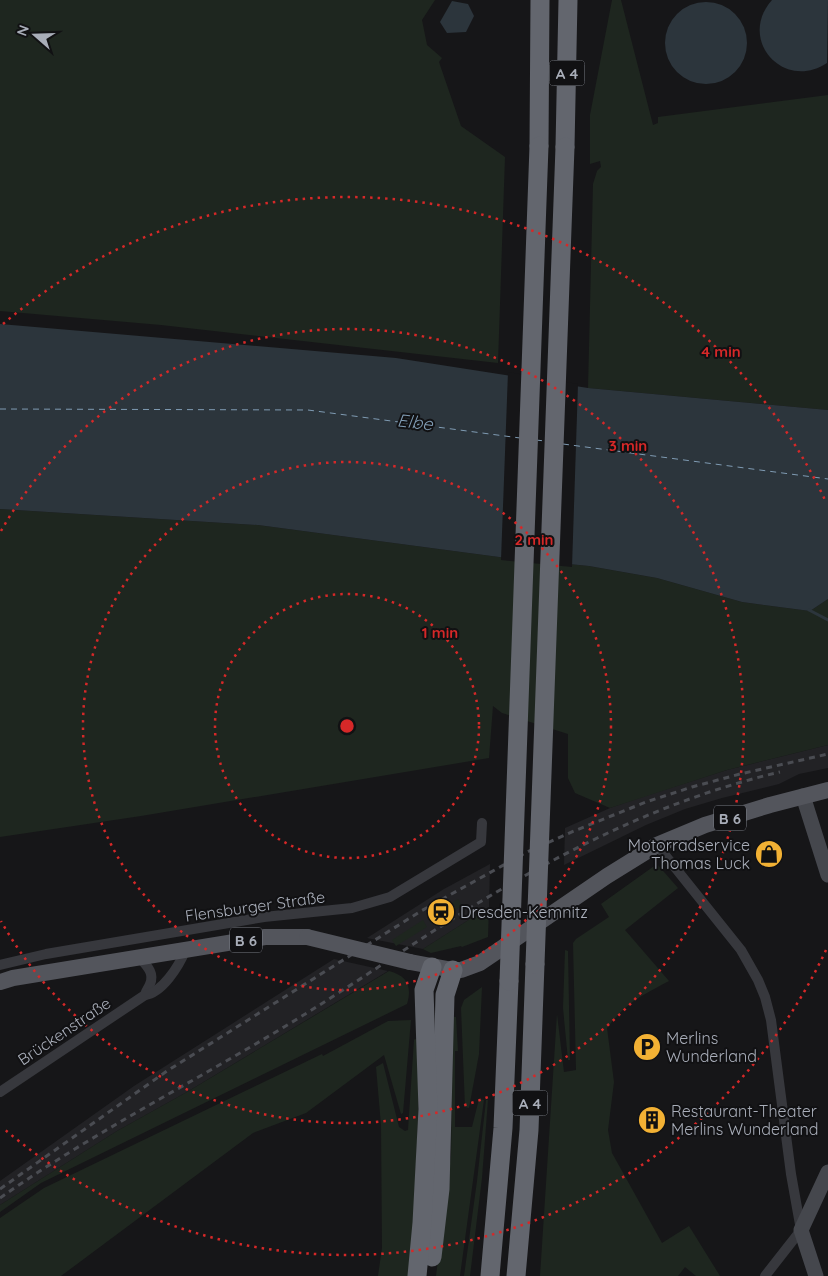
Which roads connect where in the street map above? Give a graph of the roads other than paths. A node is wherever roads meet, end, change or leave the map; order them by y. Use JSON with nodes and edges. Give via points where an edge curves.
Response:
{"nodes":[{"id":1,"x":540,"y":0,"type":"edge"},
{"id":2,"x":568,"y":0,"type":"edge"},
{"id":3,"x":828,"y":790,"type":"edge"},
{"id":4,"x":803,"y":796,"type":"junction"},
{"id":5,"x":482,"y":822,"type":"dead end"},
{"id":6,"x":658,"y":845,"type":"junction"},
{"id":7,"x":828,"y":875,"type":"edge"},
{"id":8,"x":185,"y":951,"type":"junction"},
{"id":9,"x":140,"y":958,"type":"junction"},
{"id":10,"x":0,"y":965,"type":"edge"},
{"id":11,"x":432,"y":967,"type":"junction"},
{"id":12,"x":452,"y":970,"type":"junction"},
{"id":13,"x":0,"y":982,"type":"edge"},
{"id":14,"x":145,"y":995,"type":"junction"},
{"id":15,"x":0,"y":1092,"type":"edge"},
{"id":16,"x":828,"y":1172,"type":"edge"},
{"id":17,"x":802,"y":1230,"type":"junction"},
{"id":18,"x":417,"y":1276,"type":"edge"},
{"id":19,"x":430,"y":1276,"type":"edge"},
{"id":20,"x":490,"y":1276,"type":"edge"},
{"id":21,"x":516,"y":1276,"type":"edge"},
{"id":22,"x":765,"y":1276,"type":"edge"},
{"id":23,"x":816,"y":1276,"type":"edge"}],
"edges":[{"from":1,"to":20,"type":"highway","number":"A 4","bridge":true,"via":[[539,146],[503,1128]]},
{"from":2,"to":21,"type":"highway","number":"A 4","bridge":true,"via":[[529,1130]]},
{"from":3,"to":4,"type":"main road","number":"B 6"},
{"from":4,"to":6,"type":"main road","number":"B 6","via":[[705,826]]},
{"from":4,"to":7,"type":"street"},
{"from":5,"to":10,"type":"street","name":"Flensburger Straße","via":[[481,842],[390,897],[372,903],[46,954]]},
{"from":6,"to":12,"type":"main road","number":"B 6","via":[[607,876],[495,954],[462,970]]},
{"from":6,"to":17,"type":"street","via":[[741,950],[765,997]]},
{"from":8,"to":9,"type":"main road","number":"B 6"},
{"from":8,"to":11,"type":"main road","number":"B 6","bridge":true,"via":[[265,937],[307,938]]},
{"from":8,"to":14,"type":"street","name":"Brückenstraße","via":[[171,978]]},
{"from":9,"to":13,"type":"main road","number":"B 6"},
{"from":9,"to":14,"type":"street","via":[[152,977]]},
{"from":11,"to":12,"type":"main road","number":"B 6"},
{"from":11,"to":18,"type":"highway","via":[[424,990],[428,1109]]},
{"from":12,"to":19,"type":"highway","via":[[445,995],[440,1189]]},
{"from":14,"to":15,"type":"street","name":"Brückenstraße"},
{"from":16,"to":17,"type":"street"},
{"from":17,"to":22,"type":"street"},
{"from":17,"to":23,"type":"street"}]}
